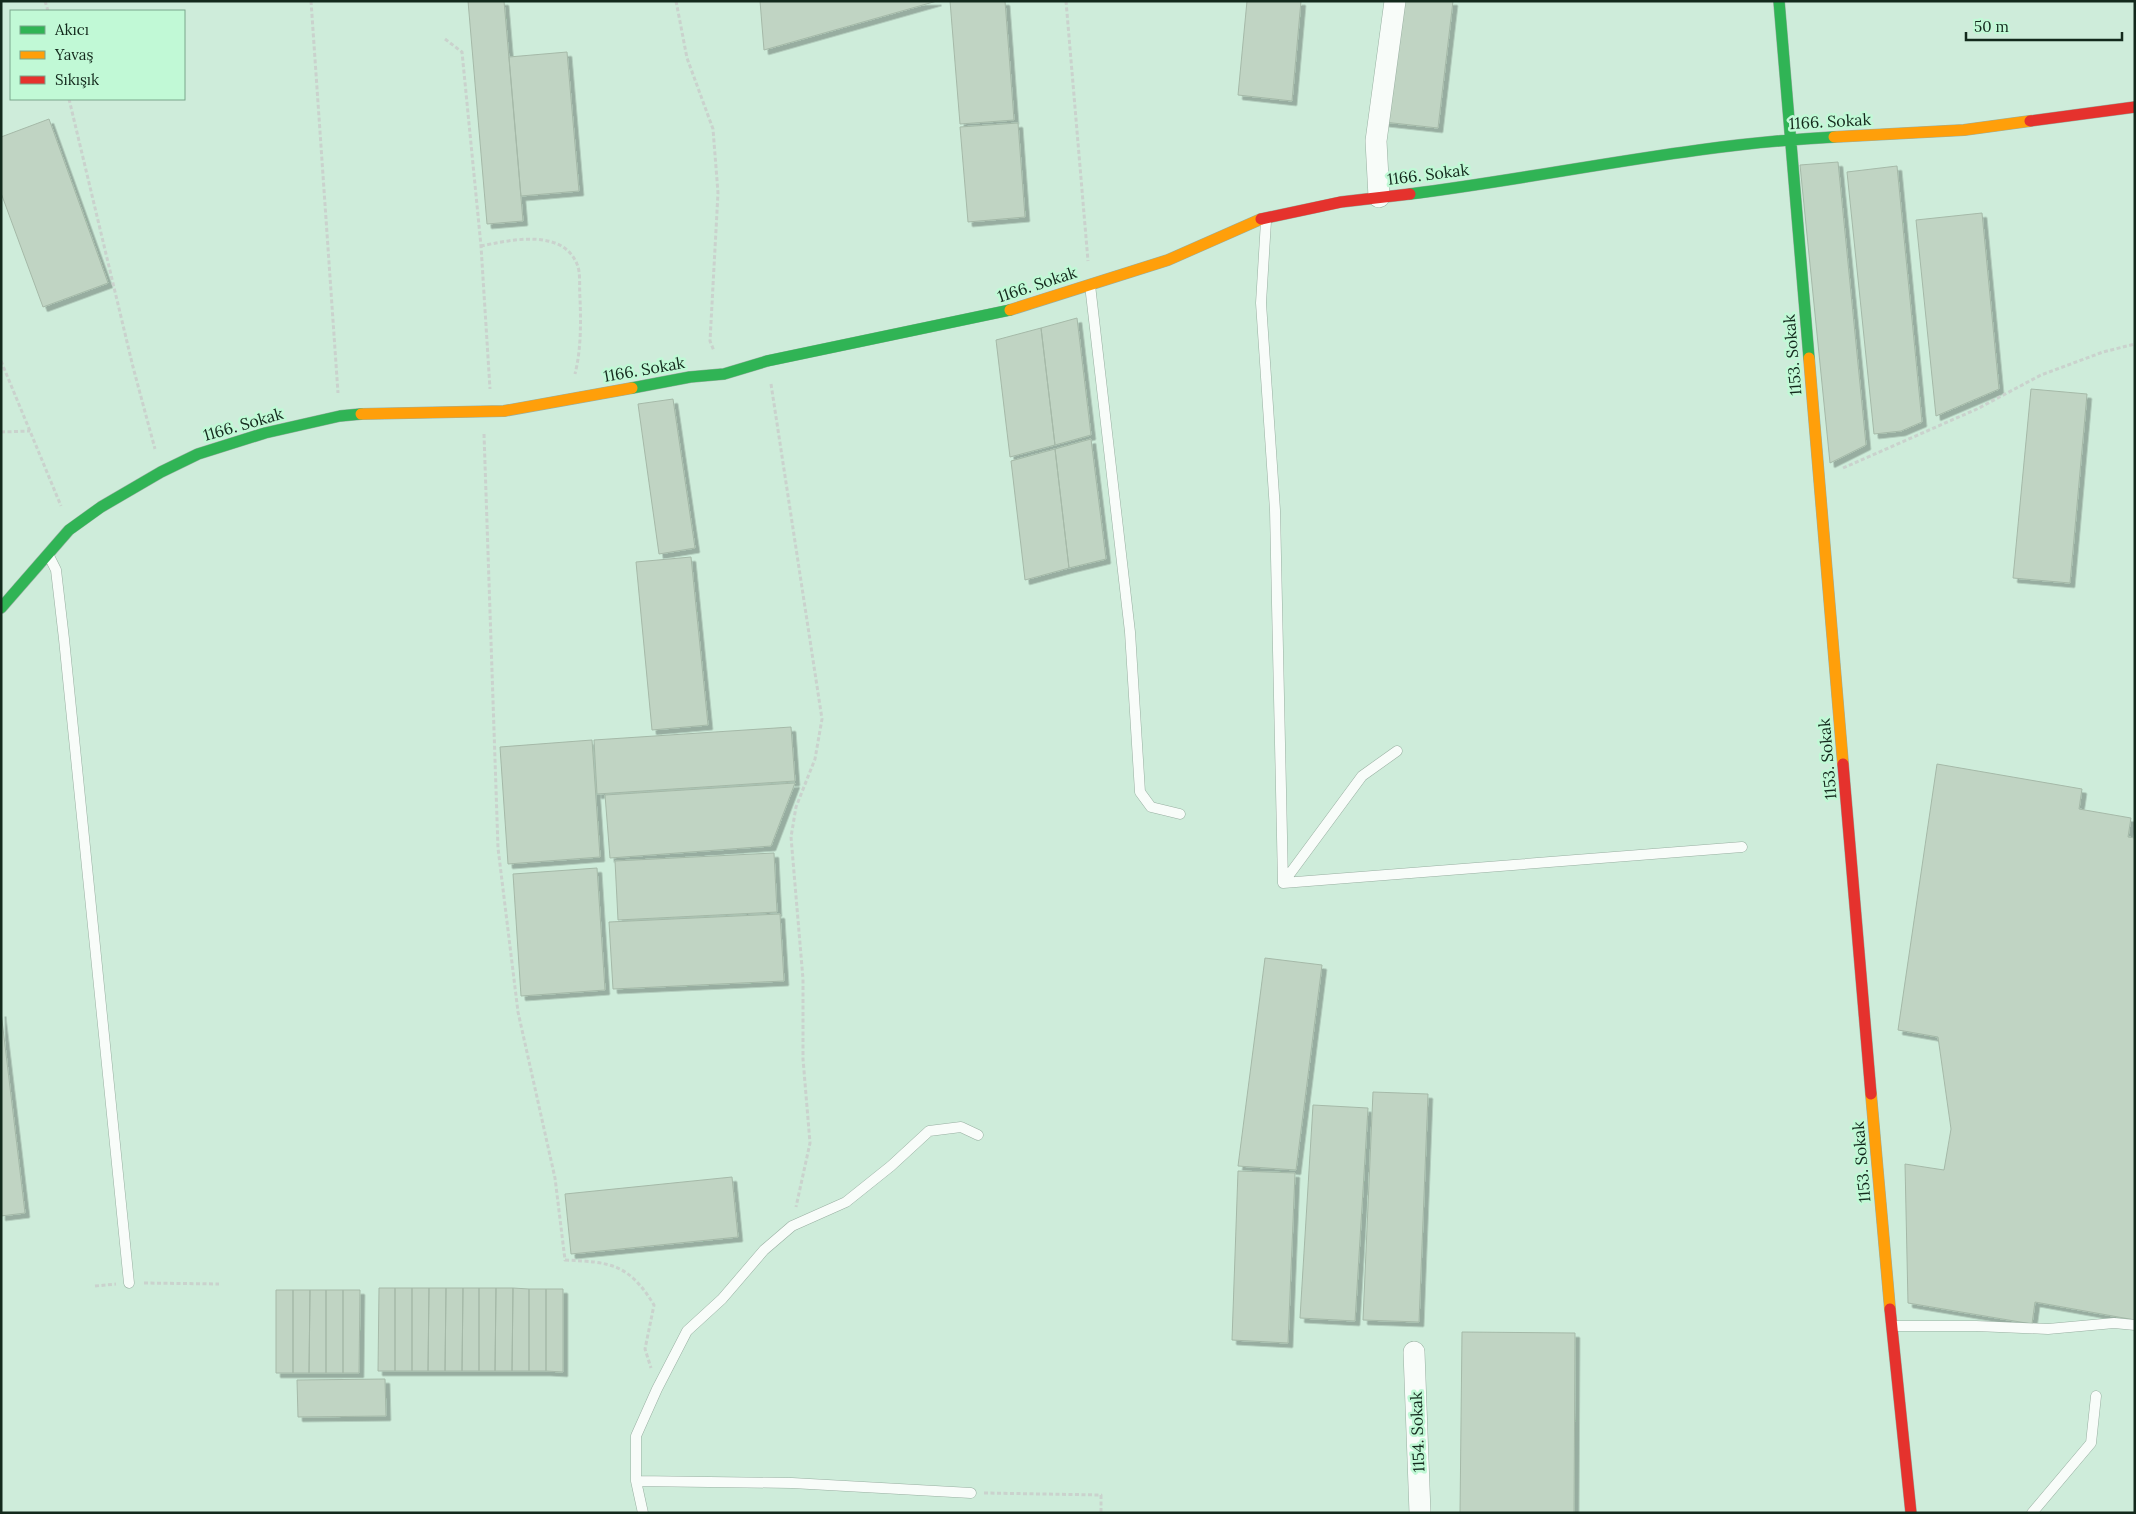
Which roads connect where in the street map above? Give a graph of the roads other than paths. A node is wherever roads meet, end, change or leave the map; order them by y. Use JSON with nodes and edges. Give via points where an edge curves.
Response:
{"nodes":[{"id":1,"x":1395,"y":1,"type":"edge"},
{"id":2,"x":1779,"y":1,"type":"edge"},
{"id":3,"x":2135,"y":107,"type":"edge"},
{"id":4,"x":1790,"y":139,"type":"junction"},
{"id":5,"x":1379,"y":197,"type":"junction"},
{"id":6,"x":1266,"y":217,"type":"junction"},
{"id":7,"x":1090,"y":284,"type":"junction"},
{"id":8,"x":48,"y":555,"type":"junction"},
{"id":9,"x":1,"y":608,"type":"edge"},
{"id":10,"x":1397,"y":751,"type":"dead end"},
{"id":11,"x":1180,"y":814,"type":"dead end"},
{"id":12,"x":1742,"y":847,"type":"dead end"},
{"id":13,"x":1283,"y":883,"type":"junction"},
{"id":14,"x":978,"y":1135,"type":"dead end"},
{"id":15,"x":129,"y":1283,"type":"road end"},
{"id":16,"x":2135,"y":1325,"type":"edge"},
{"id":17,"x":1891,"y":1326,"type":"junction"},
{"id":18,"x":1414,"y":1352,"type":"dead end"},
{"id":19,"x":2096,"y":1396,"type":"dead end"},
{"id":20,"x":636,"y":1481,"type":"junction"},
{"id":21,"x":972,"y":1493,"type":"road end"},
{"id":22,"x":643,"y":1513,"type":"edge"},
{"id":23,"x":1420,"y":1513,"type":"edge"},
{"id":24,"x":1911,"y":1513,"type":"edge"},
{"id":25,"x":2032,"y":1513,"type":"edge"}],
"edges":[{"from":1,"to":5,"type":"street","via":[[1376,141]]},
{"from":2,"to":4,"type":"street","name":"1153. Sokak"},
{"from":3,"to":4,"type":"street","name":"1166. Sokak","via":[[1964,130]]},
{"from":4,"to":5,"type":"street","name":"1166. Sokak","via":[[1662,154],[1455,188]]},
{"from":4,"to":17,"type":"street","name":"1153. Sokak"},
{"from":5,"to":6,"type":"street","name":"1166. Sokak"},
{"from":6,"to":7,"type":"street","name":"1166. Sokak","via":[[1168,260]]},
{"from":6,"to":13,"type":"lane","via":[[1261,303],[1275,510]]},
{"from":7,"to":8,"type":"street","name":"1166. Sokak","via":[[993,315],[767,361],[724,374],[690,377],[504,411],[340,416],[265,433],[198,454],[161,472],[100,507],[69,530]]},
{"from":7,"to":11,"type":"lane","via":[[1130,632],[1140,792],[1151,807]]},
{"from":8,"to":9,"type":"street","name":"1166. Sokak"},
{"from":8,"to":15,"type":"lane","via":[[56,570],[64,639]]},
{"from":10,"to":13,"type":"lane","via":[[1362,776]]},
{"from":12,"to":13,"type":"lane"},
{"from":14,"to":20,"type":"lane","via":[[961,1127],[929,1131],[846,1202],[792,1226],[764,1250],[722,1299],[687,1330],[636,1436]]},
{"from":16,"to":17,"type":"lane","via":[[2114,1323],[2048,1329]]},
{"from":17,"to":24,"type":"street","name":"1153. Sokak"},
{"from":18,"to":23,"type":"street","name":"1154. Sokak"},
{"from":19,"to":25,"type":"lane","via":[[2091,1442]]},
{"from":20,"to":21,"type":"lane","via":[[792,1483]]},
{"from":20,"to":22,"type":"lane"}]}
